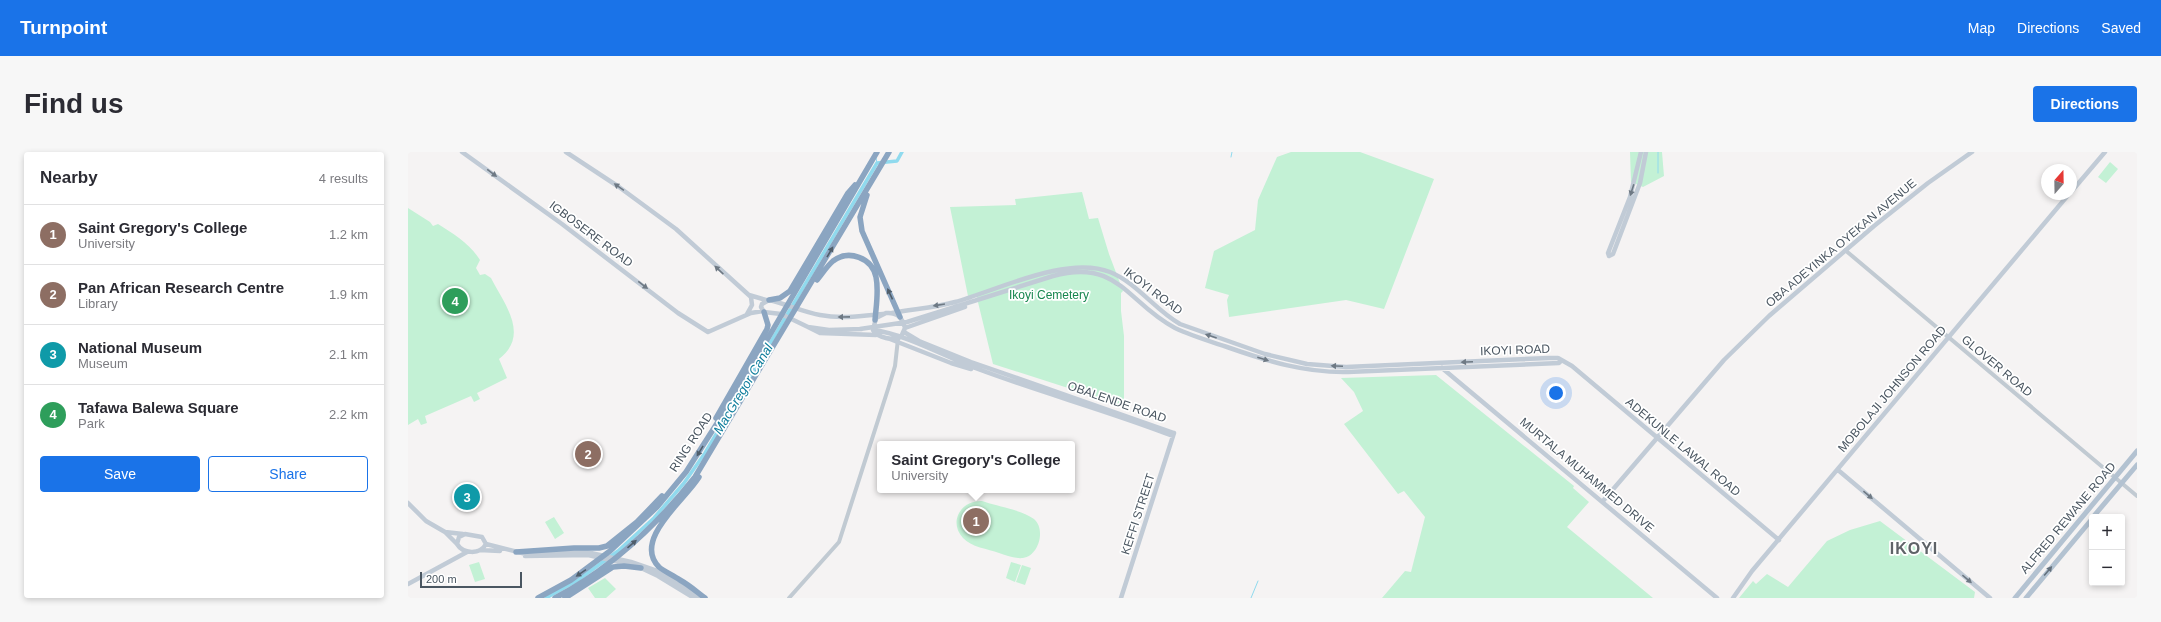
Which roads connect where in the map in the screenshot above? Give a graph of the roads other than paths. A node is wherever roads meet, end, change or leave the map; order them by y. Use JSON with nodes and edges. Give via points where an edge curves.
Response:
{"nodes":[{"id":1,"x":462,"y":152,"type":"edge"},
{"id":2,"x":566,"y":152,"type":"edge"},
{"id":3,"x":877,"y":152,"type":"edge"},
{"id":4,"x":890,"y":152,"type":"edge"},
{"id":5,"x":1641,"y":152,"type":"edge"},
{"id":6,"x":1646,"y":152,"type":"edge"},
{"id":7,"x":1972,"y":152,"type":"edge"},
{"id":8,"x":2104,"y":152,"type":"edge"},
{"id":9,"x":865,"y":174,"type":"junction"},
{"id":10,"x":874,"y":179,"type":"junction"},
{"id":11,"x":2077,"y":185,"type":"edge"},
{"id":12,"x":2064,"y":200,"type":"edge"},
{"id":13,"x":1845,"y":250,"type":"junction"},
{"id":14,"x":809,"y":289,"type":"junction"},
{"id":15,"x":749,"y":295,"type":"junction"},
{"id":16,"x":768,"y":300,"type":"junction"},
{"id":17,"x":971,"y":302,"type":"junction"},
{"id":18,"x":763,"y":311,"type":"junction"},
{"id":19,"x":899,"y":314,"type":"junction"},
{"id":20,"x":746,"y":315,"type":"junction"},
{"id":21,"x":875,"y":317,"type":"junction"},
{"id":22,"x":808,"y":327,"type":"junction"},
{"id":23,"x":860,"y":329,"type":"junction"},
{"id":24,"x":904,"y":330,"type":"junction"},
{"id":25,"x":708,"y":332,"type":"joint"},
{"id":26,"x":877,"y":335,"type":"junction"},
{"id":27,"x":1948,"y":337,"type":"junction"},
{"id":28,"x":898,"y":340,"type":"junction"},
{"id":29,"x":1558,"y":361,"type":"junction"},
{"id":30,"x":1439,"y":363,"type":"junction"},
{"id":31,"x":1455,"y":368,"type":"junction"},
{"id":32,"x":1443,"y":369,"type":"junction"},
{"id":33,"x":979,"y":370,"type":"junction"},
{"id":34,"x":1453,"y":377,"type":"junction"},
{"id":35,"x":712,"y":430,"type":"junction"},
{"id":36,"x":1173,"y":436,"type":"junction"},
{"id":37,"x":1656,"y":438,"type":"junction"},
{"id":38,"x":2137,"y":451,"type":"edge"},
{"id":39,"x":704,"y":465,"type":"junction"},
{"id":40,"x":2137,"y":465,"type":"edge"},
{"id":41,"x":1838,"y":470,"type":"junction"},
{"id":42,"x":2116,"y":477,"type":"junction"},
{"id":43,"x":2122,"y":483,"type":"junction"},
{"id":44,"x":675,"y":486,"type":"junction"},
{"id":45,"x":2137,"y":496,"type":"edge"},
{"id":46,"x":1603,"y":501,"type":"junction"},
{"id":47,"x":408,"y":503,"type":"edge"},
{"id":48,"x":2096,"y":514,"type":"edge"},
{"id":49,"x":2089,"y":523,"type":"edge"},
{"id":50,"x":2076,"y":524,"type":"junction"},
{"id":51,"x":445,"y":532,"type":"junction"},
{"id":52,"x":2081,"y":532,"type":"junction"},
{"id":53,"x":465,"y":534,"type":"junction"},
{"id":54,"x":1779,"y":540,"type":"junction"},
{"id":55,"x":486,"y":544,"type":"junction"},
{"id":56,"x":457,"y":545,"type":"junction"},
{"id":57,"x":2056,"y":547,"type":"junction"},
{"id":58,"x":480,"y":550,"type":"junction"},
{"id":59,"x":467,"y":552,"type":"junction"},
{"id":60,"x":516,"y":552,"type":"junction"},
{"id":61,"x":2062,"y":554,"type":"junction"},
{"id":62,"x":599,"y":555,"type":"junction"},
{"id":63,"x":450,"y":561,"type":"junction"},
{"id":64,"x":618,"y":561,"type":"junction"},
{"id":65,"x":640,"y":568,"type":"junction"},
{"id":66,"x":408,"y":584,"type":"edge"},
{"id":67,"x":538,"y":598,"type":"edge"},
{"id":68,"x":555,"y":598,"type":"edge"},
{"id":69,"x":565,"y":598,"type":"edge"},
{"id":70,"x":694,"y":598,"type":"edge"},
{"id":71,"x":700,"y":598,"type":"edge"},
{"id":72,"x":705,"y":598,"type":"edge"},
{"id":73,"x":789,"y":598,"type":"edge"},
{"id":74,"x":1121,"y":598,"type":"edge"},
{"id":75,"x":1717,"y":598,"type":"edge"},
{"id":76,"x":1733,"y":598,"type":"edge"},
{"id":77,"x":1990,"y":598,"type":"edge"},
{"id":78,"x":2014,"y":598,"type":"edge"},
{"id":79,"x":2026,"y":598,"type":"edge"}],
"edges":[{"from":1,"to":25,"type":"main road","name":"IGBOSERE ROAD","one_way":true,"via":[[678,313]]},
{"from":15,"to":2,"type":"main road","one_way":true,"via":[[676,230],[619,187]]},
{"from":3,"to":9,"type":"highway","name":"RING ROAD"},
{"from":4,"to":10,"type":"highway","name":"RING ROAD"},
{"from":5,"to":6,"type":"main road","one_way":true,"via":[[1635,181],[1609,256],[1614,254],[1635,199]]},
{"from":7,"to":13,"type":"main road","name":"OBA ADEYINKA OYEKAN AVENUE","via":[[1928,183]]},
{"from":8,"to":11,"type":"main road"},
{"from":9,"to":16,"type":"highway","via":[[848,193],[786,294]]},
{"from":9,"to":35,"type":"highway","name":"RING ROAD"},
{"from":14,"to":10,"type":"highway","name":"RING ROAD","one_way":true},
{"from":19,"to":10,"type":"highway","one_way":true,"via":[[864,239],[861,208]]},
{"from":12,"to":27,"type":"main road","name":"MOBOLAJI JOHNSON ROAD"},
{"from":13,"to":27,"type":"street","name":"GLOVER ROAD"},
{"from":13,"to":37,"type":"main road","name":"OBA ADEYINKA OYEKAN AVENUE","via":[[1736,348]]},
{"from":14,"to":21,"type":"highway","via":[[833,261],[852,255],[862,258],[872,266],[877,279]]},
{"from":14,"to":39,"type":"highway","name":"RING ROAD"},
{"from":15,"to":16,"type":"main road"},
{"from":15,"to":20,"type":"main road","via":[[753,300]]},
{"from":16,"to":18,"type":"main road","via":[[762,304]]},
{"from":21,"to":16,"type":"main road","one_way":true,"via":[[837,317]]},
{"from":17,"to":23,"type":"main road","name":"IKOYI ROAD","via":[[899,324]]},
{"from":17,"to":24,"type":"main road","via":[[960,310]]},
{"from":17,"to":32,"type":"main road","name":"IKOYI ROAD","one_way":true,"via":[[1061,274],[1092,272],[1118,282],[1175,327],[1199,338],[1282,365],[1314,371],[1339,372]]},
{"from":18,"to":20,"type":"main road","name":"OBALENDE ROAD"},
{"from":18,"to":22,"type":"main road","name":"OBALENDE ROAD","via":[[781,314]]},
{"from":18,"to":35,"type":"highway","via":[[768,326],[720,410]]},
{"from":19,"to":21,"type":"main road"},
{"from":19,"to":24,"type":"main road"},
{"from":30,"to":19,"type":"main road","name":"IKOYI ROAD","one_way":true,"via":[[1337,367],[1280,359],[1180,324],[1164,315],[1122,278],[1101,269],[1083,266],[1057,269],[953,303]]},
{"from":20,"to":25,"type":"main road","name":"OBALENDE ROAD"},
{"from":21,"to":26,"type":"main road","via":[[873,330]]},
{"from":22,"to":23,"type":"main road","name":"OBALENDE ROAD"},
{"from":22,"to":26,"type":"main road","via":[[820,333]]},
{"from":23,"to":33,"type":"main road","name":"OBALENDE ROAD","via":[[896,335]]},
{"from":24,"to":28,"type":"main road"},
{"from":24,"to":36,"type":"main road","name":"OBALENDE ROAD","via":[[919,340],[971,362],[1174,433]]},
{"from":26,"to":28,"type":"main road","name":"OBALENDE ROAD"},
{"from":27,"to":41,"type":"main road","name":"MOBOLAJI JOHNSON ROAD"},
{"from":27,"to":42,"type":"street","name":"GLOVER ROAD"},
{"from":28,"to":33,"type":"main road","name":"OBALENDE ROAD","via":[[951,363]]},
{"from":28,"to":73,"type":"street","via":[[895,366],[839,542]]},
{"from":29,"to":30,"type":"main road","name":"IKOYI ROAD","one_way":true},
{"from":29,"to":31,"type":"main road","name":"IKOYI ROAD"},
{"from":29,"to":37,"type":"main road","name":"ADEKUNLE LAWAL ROAD","via":[[1575,369]]},
{"from":30,"to":32,"type":"main road","name":"MURTALA MUHAMMED DRIVE"},
{"from":31,"to":32,"type":"main road","name":"IKOYI ROAD"},
{"from":31,"to":34,"type":"main road","via":[[1452,372]]},
{"from":32,"to":34,"type":"main road","name":"MURTALA MUHAMMED DRIVE"},
{"from":33,"to":36,"type":"main road","name":"OBALENDE ROAD"},
{"from":34,"to":46,"type":"main road","name":"MURTALA MUHAMMED DRIVE"},
{"from":35,"to":44,"type":"highway","name":"RING ROAD","one_way":true,"via":[[698,455]]},
{"from":36,"to":74,"type":"main road","name":"KEFFI STREET"},
{"from":37,"to":46,"type":"main road","name":"OBA ADEYINKA OYEKAN AVENUE"},
{"from":37,"to":54,"type":"main road","name":"ADEKUNLE LAWAL ROAD"},
{"from":38,"to":42,"type":"main road","name":"ALFRED REWANE ROAD"},
{"from":68,"to":39,"type":"highway","name":"RING ROAD","one_way":true,"via":[[596,572],[641,536],[674,503]]},
{"from":39,"to":72,"type":"highway","via":[[689,492],[661,524],[651,540],[650,549],[656,563],[662,569]]},
{"from":40,"to":43,"type":"main road","name":"ALFRED REWANE ROAD"},
{"from":41,"to":54,"type":"main road","name":"MOBOLAJI JOHNSON ROAD"},
{"from":41,"to":77,"type":"main road","one_way":true},
{"from":42,"to":43,"type":"street","name":"GLOVER ROAD"},
{"from":42,"to":50,"type":"main road","name":"ALFRED REWANE ROAD"},
{"from":43,"to":45,"type":"street","name":"GLOVER ROAD"},
{"from":43,"to":48,"type":"main road","name":"ALFRED REWANE ROAD"},
{"from":44,"to":60,"type":"highway","via":[[607,546]]},
{"from":44,"to":67,"type":"highway","name":"RING ROAD","one_way":true,"via":[[643,521],[595,564]]},
{"from":46,"to":75,"type":"main road","name":"MURTALA MUHAMMED DRIVE"},
{"from":47,"to":51,"type":"main road","via":[[426,521]]},
{"from":49,"to":52,"type":"main road","name":"ALFRED REWANE ROAD"},
{"from":50,"to":52,"type":"main road"},
{"from":50,"to":57,"type":"main road","name":"ALFRED REWANE ROAD"},
{"from":51,"to":53,"type":"main road"},
{"from":51,"to":56,"type":"main road"},
{"from":52,"to":61,"type":"main road","name":"ALFRED REWANE ROAD"},
{"from":53,"to":55,"type":"main road","via":[[482,537]]},
{"from":53,"to":56,"type":"main road","via":[[459,537]]},
{"from":54,"to":76,"type":"main road","name":"MOBOLAJI JOHNSON ROAD"},
{"from":55,"to":58,"type":"main road"},
{"from":55,"to":60,"type":"main road"},
{"from":56,"to":59,"type":"main road"},
{"from":56,"to":63,"type":"main road"},
{"from":57,"to":61,"type":"main road"},
{"from":57,"to":78,"type":"main road","name":"ALFRED REWANE ROAD"},
{"from":58,"to":59,"type":"main road"},
{"from":58,"to":62,"type":"main road","via":[[490,549],[532,557]]},
{"from":59,"to":63,"type":"main road"},
{"from":60,"to":62,"type":"main road","via":[[536,554],[572,551]]},
{"from":79,"to":61,"type":"main road","name":"ALFRED REWANE ROAD","one_way":true},
{"from":62,"to":64,"type":"main road"},
{"from":63,"to":66,"type":"main road"},
{"from":64,"to":65,"type":"main road"},
{"from":64,"to":71,"type":"main road","via":[[643,565],[660,572]]},
{"from":65,"to":69,"type":"highway","via":[[619,566],[608,570]]},
{"from":65,"to":70,"type":"main road"}]}
